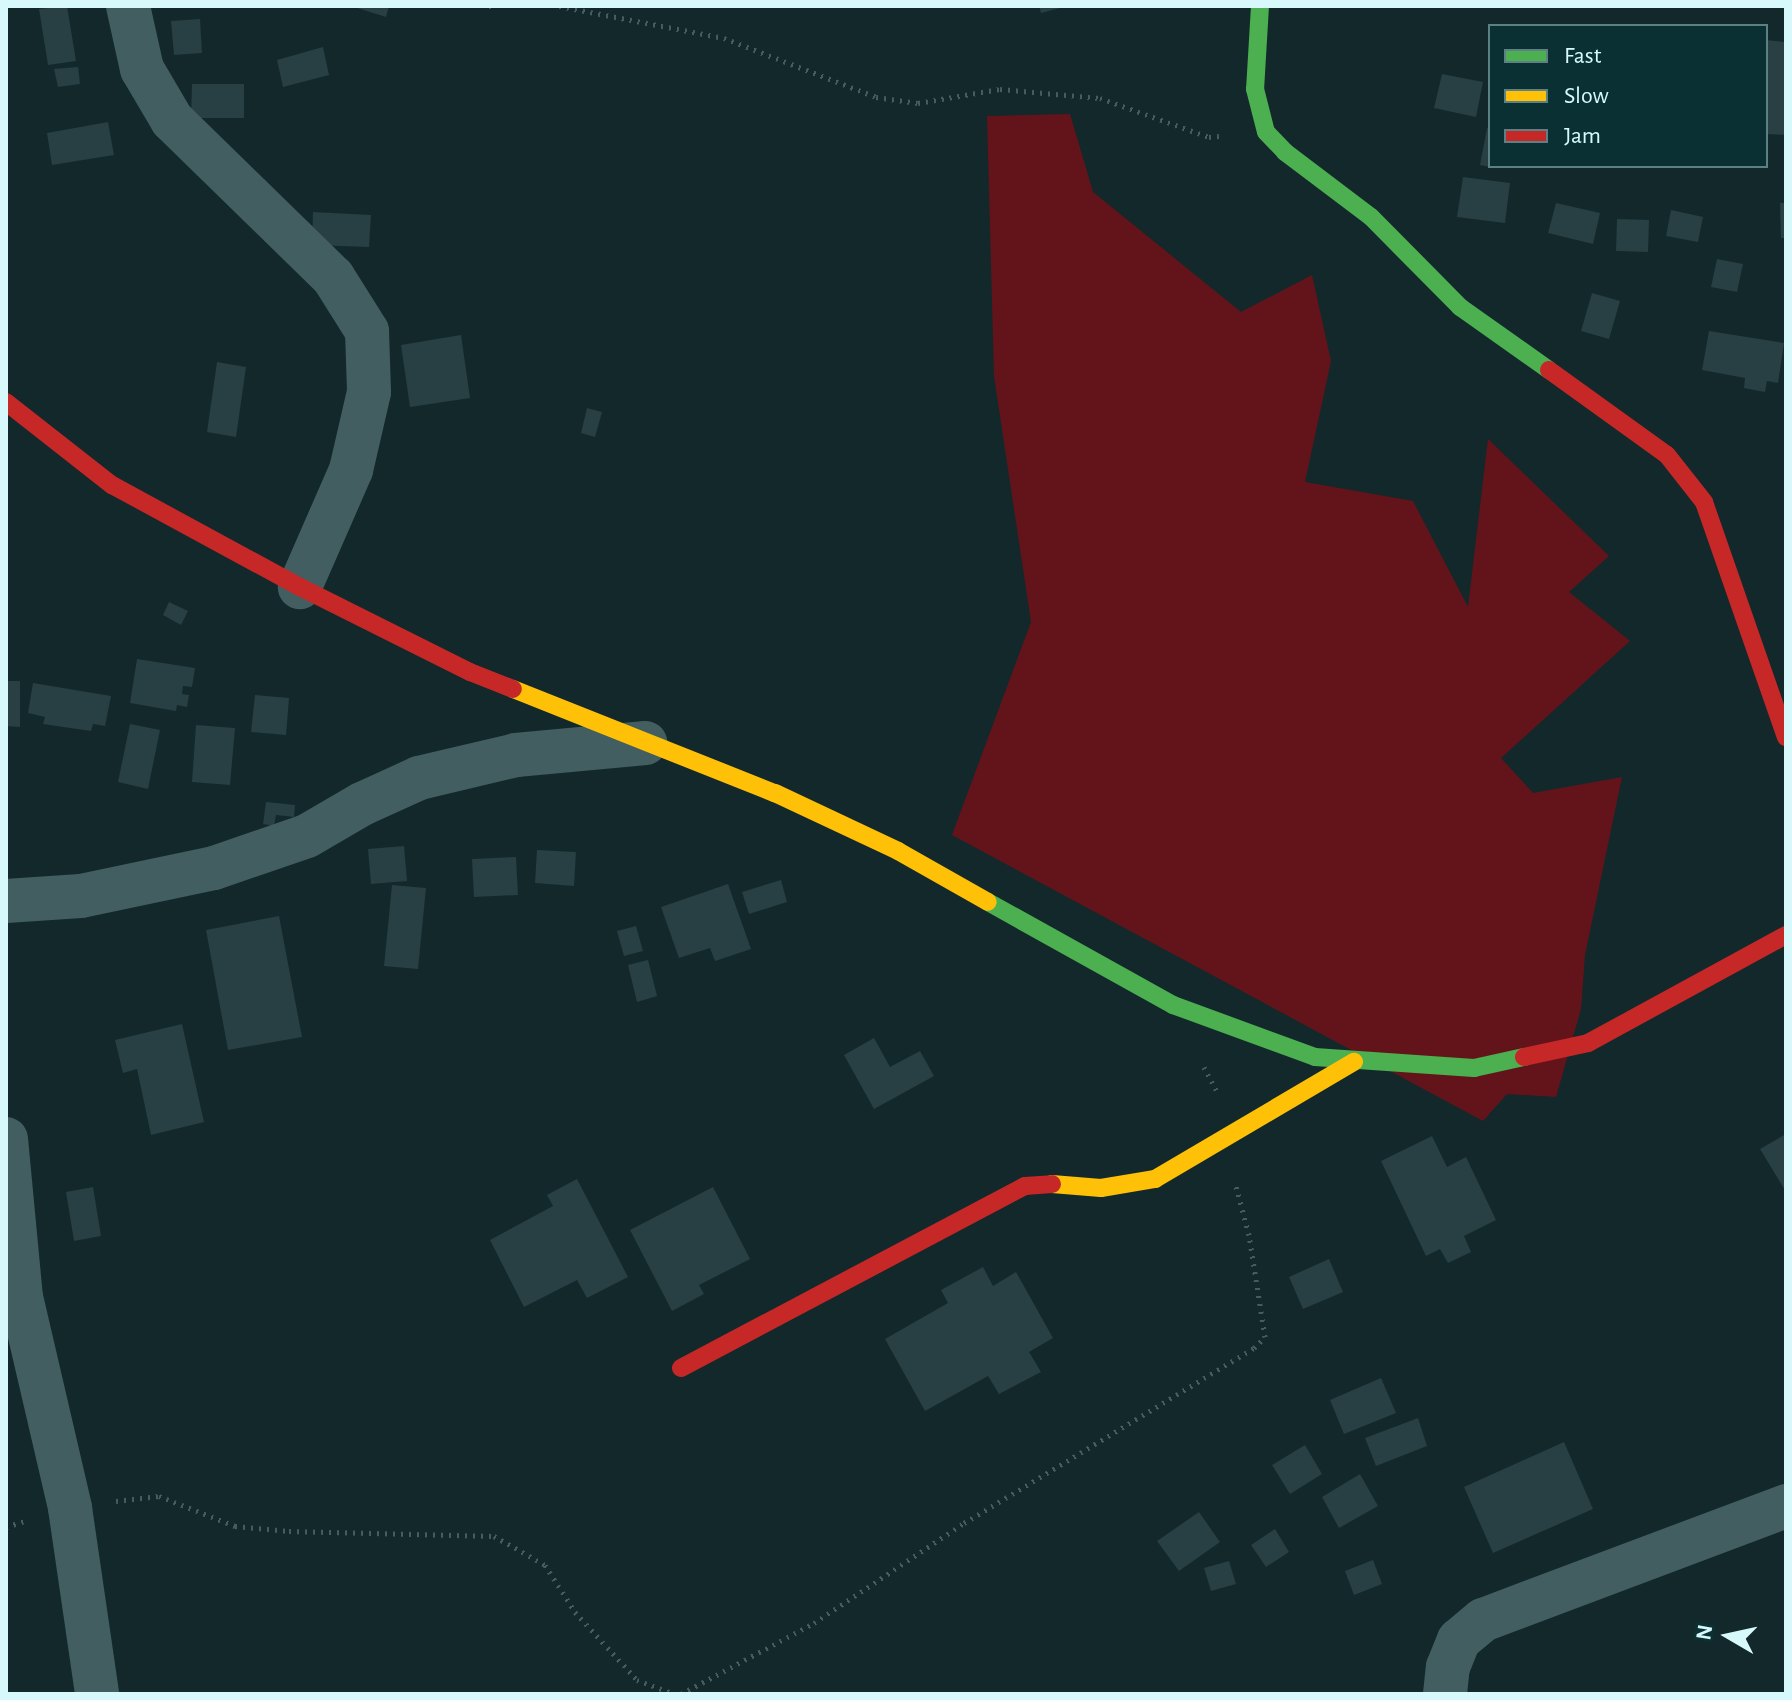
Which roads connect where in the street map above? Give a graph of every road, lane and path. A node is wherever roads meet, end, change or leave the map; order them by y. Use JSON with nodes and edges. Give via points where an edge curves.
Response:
{"nodes":[{"id":1,"x":128,"y":6,"type":"edge"},
{"id":2,"x":559,"y":6,"type":"edge"},
{"id":3,"x":1260,"y":6,"type":"edge"},
{"id":4,"x":1266,"y":132,"type":"junction"},
{"id":5,"x":6,"y":402,"type":"edge"},
{"id":6,"x":300,"y":587,"type":"junction"},
{"id":7,"x":1786,"y":737,"type":"edge"},
{"id":8,"x":645,"y":743,"type":"junction"},
{"id":9,"x":6,"y":901,"type":"edge"},
{"id":10,"x":1786,"y":935,"type":"edge"},
{"id":11,"x":1354,"y":1062,"type":"junction"},
{"id":12,"x":6,"y":1139,"type":"edge"},
{"id":13,"x":1223,"y":1140,"type":"junction"},
{"id":14,"x":681,"y":1368,"type":"dead end"},
{"id":15,"x":1786,"y":1506,"type":"edge"},
{"id":16,"x":70,"y":1508,"type":"junction"},
{"id":17,"x":97,"y":1694,"type":"edge"},
{"id":18,"x":675,"y":1694,"type":"edge"},
{"id":19,"x":681,"y":1694,"type":"edge"},
{"id":20,"x":1445,"y":1694,"type":"edge"}],
"edges":[{"from":1,"to":6,"type":"street","via":[[142,69],[172,120],[333,277],[367,331],[369,392],[351,470]]},
{"from":2,"to":4,"type":"path","via":[[724,38],[876,97],[918,103],[1014,90],[1100,98],[1209,137]]},
{"from":3,"to":4,"type":"street","via":[[1255,89]]},
{"from":4,"to":7,"type":"street","via":[[1371,217],[1460,307],[1667,455],[1704,502]]},
{"from":5,"to":6,"type":"street","via":[[112,485]]},
{"from":6,"to":8,"type":"street","via":[[470,672]]},
{"from":8,"to":9,"type":"street","via":[[516,755],[419,778],[307,836],[214,868],[81,896]]},
{"from":8,"to":11,"type":"street","via":[[775,793],[898,851],[1173,1005],[1315,1057]]},
{"from":10,"to":11,"type":"street","via":[[1588,1043],[1474,1068]]},
{"from":11,"to":13,"type":"street"},
{"from":12,"to":16,"type":"street","via":[[21,1297]]},
{"from":13,"to":14,"type":"street","via":[[1155,1179],[1101,1188],[1025,1186]]},
{"from":13,"to":19,"type":"path","via":[[1249,1235],[1265,1337],[964,1523],[814,1623]]},
{"from":15,"to":20,"type":"street","via":[[1483,1620],[1459,1640]]},
{"from":16,"to":17,"type":"street"},
{"from":16,"to":18,"type":"path","via":[[159,1496],[235,1526],[494,1536],[545,1565],[575,1612],[637,1680]]}]}
